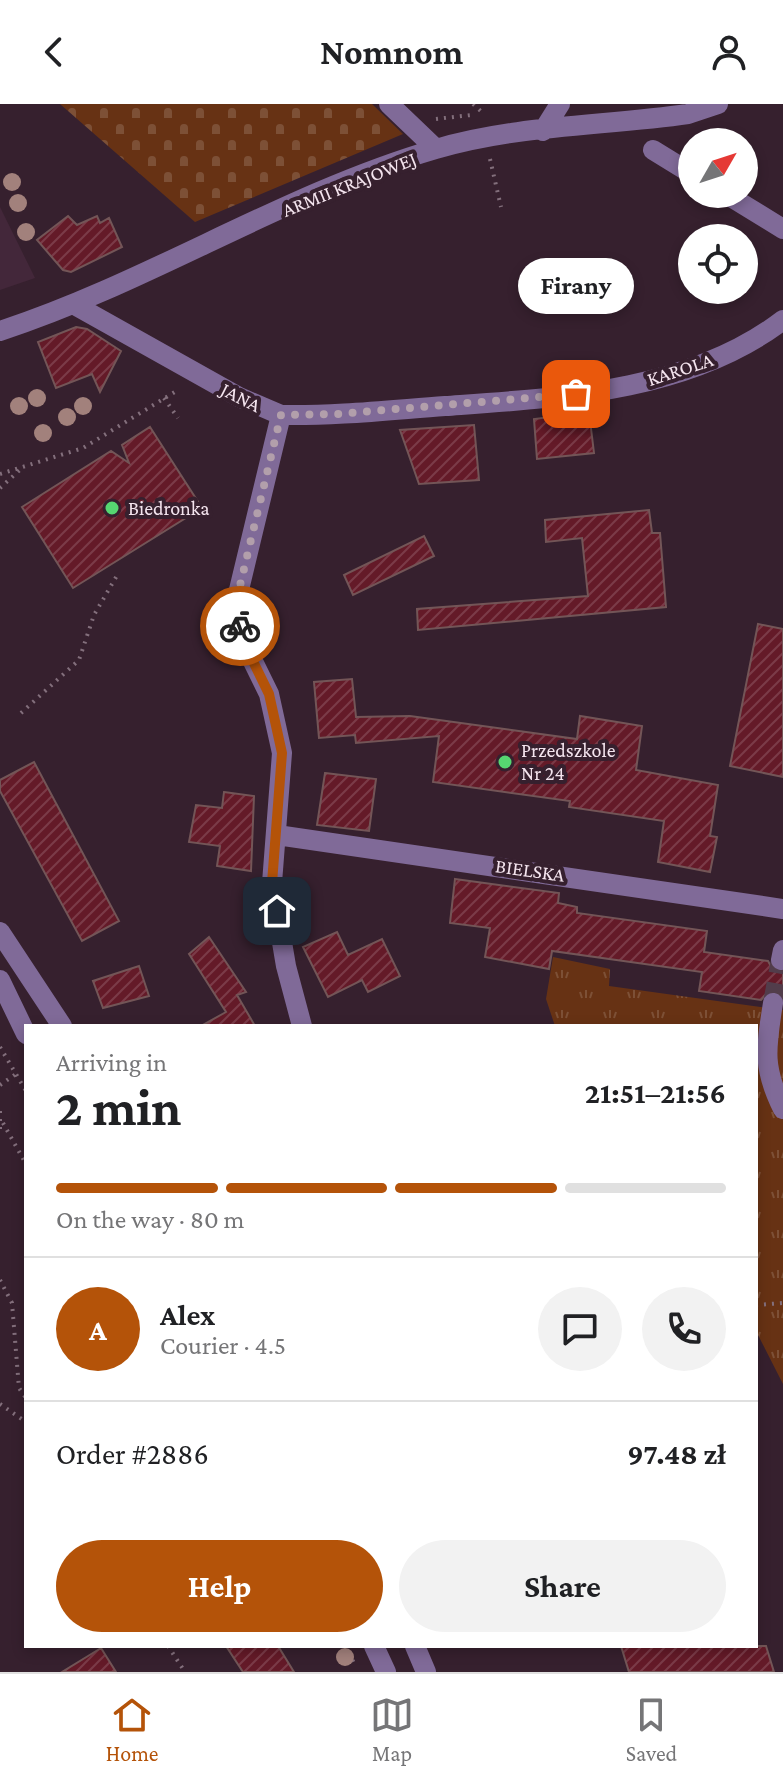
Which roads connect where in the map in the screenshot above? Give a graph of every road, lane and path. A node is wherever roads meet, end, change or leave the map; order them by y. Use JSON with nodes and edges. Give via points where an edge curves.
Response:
{"nodes":[{"id":1,"x":389,"y":104,"type":"edge"},
{"id":2,"x":473,"y":104,"type":"edge"},
{"id":3,"x":560,"y":104,"type":"edge"},
{"id":4,"x":718,"y":104,"type":"edge"},
{"id":5,"x":484,"y":114,"type":"dead end"},
{"id":6,"x":543,"y":131,"type":"junction"},
{"id":7,"x":436,"y":149,"type":"junction"},
{"id":8,"x":653,"y":150,"type":"dead end"},
{"id":9,"x":489,"y":156,"type":"dead end"},
{"id":10,"x":678,"y":165,"type":"edge"},
{"id":11,"x":501,"y":207,"type":"dead end"},
{"id":12,"x":749,"y":208,"type":"edge"},
{"id":13,"x":783,"y":229,"type":"edge"},
{"id":14,"x":73,"y":304,"type":"junction"},
{"id":15,"x":783,"y":320,"type":"edge"},
{"id":16,"x":0,"y":331,"type":"edge"},
{"id":17,"x":200,"y":376,"type":"junction"},
{"id":18,"x":164,"y":398,"type":"junction"},
{"id":19,"x":281,"y":415,"type":"junction"},
{"id":20,"x":178,"y":418,"type":"dead end"},
{"id":21,"x":23,"y":467,"type":"junction"},
{"id":22,"x":0,"y":474,"type":"edge"},
{"id":23,"x":0,"y":488,"type":"edge"},
{"id":24,"x":119,"y":572,"type":"dead end"},
{"id":25,"x":21,"y":713,"type":"dead end"},
{"id":26,"x":277,"y":835,"type":"junction"},
{"id":27,"x":783,"y":909,"type":"edge"},
{"id":28,"x":0,"y":932,"type":"edge"},
{"id":29,"x":0,"y":980,"type":"edge"},
{"id":30,"x":773,"y":1003,"type":"tunnel mouth"},
{"id":31,"x":61,"y":1024,"type":"edge"},
{"id":32,"x":301,"y":1024,"type":"edge"},
{"id":33,"x":24,"y":1030,"type":"edge"},
{"id":34,"x":0,"y":1047,"type":"edge"},
{"id":35,"x":16,"y":1074,"type":"junction"},
{"id":36,"x":0,"y":1085,"type":"edge"},
{"id":37,"x":24,"y":1088,"type":"edge"},
{"id":38,"x":783,"y":1109,"type":"edge"},
{"id":39,"x":0,"y":1111,"type":"edge"},
{"id":40,"x":3,"y":1123,"type":"junction"},
{"id":41,"x":0,"y":1130,"type":"edge"},
{"id":42,"x":24,"y":1160,"type":"edge"},
{"id":43,"x":0,"y":1280,"type":"edge"},
{"id":44,"x":783,"y":1303,"type":"edge"},
{"id":45,"x":758,"y":1305,"type":"edge"},
{"id":46,"x":24,"y":1395,"type":"edge"},
{"id":47,"x":0,"y":1404,"type":"edge"},
{"id":48,"x":24,"y":1421,"type":"edge"},
{"id":49,"x":169,"y":1648,"type":"edge"},
{"id":50,"x":346,"y":1648,"type":"edge"},
{"id":51,"x":375,"y":1648,"type":"edge"},
{"id":52,"x":416,"y":1648,"type":"edge"},
{"id":53,"x":185,"y":1672,"type":"edge"},
{"id":54,"x":359,"y":1672,"type":"edge"},
{"id":55,"x":386,"y":1672,"type":"edge"},
{"id":56,"x":426,"y":1672,"type":"edge"}],
"edges":[{"from":1,"to":7,"type":"street"},
{"from":2,"to":5,"type":"path"},
{"from":3,"to":6,"type":"street"},
{"from":4,"to":6,"type":"street","name":"ARMII KRAJOWEJ","via":[[688,114]]},
{"from":6,"to":7,"type":"street","name":"ARMII KRAJOWEJ"},
{"from":7,"to":14,"type":"street","name":"ARMII KRAJOWEJ","via":[[339,185]]},
{"from":8,"to":10,"type":"street"},
{"from":9,"to":11,"type":"path"},
{"from":12,"to":13,"type":"street"},
{"from":14,"to":16,"type":"street","name":"ARMII KRAJOWEJ"},
{"from":14,"to":17,"type":"street","name":"JANA"},
{"from":15,"to":19,"type":"street","name":"KAROLA","via":[[728,353],[606,390],[547,399]]},
{"from":17,"to":18,"type":"path"},
{"from":17,"to":19,"type":"street","name":"JANA"},
{"from":18,"to":20,"type":"path"},
{"from":18,"to":21,"type":"path","via":[[83,448]]},
{"from":19,"to":26,"type":"street","name":"JANA","via":[[237,598],[242,639],[269,694],[282,753]]},
{"from":21,"to":22,"type":"path"},
{"from":21,"to":23,"type":"path"},
{"from":24,"to":25,"type":"path","via":[[94,615],[79,660]]},
{"from":26,"to":27,"type":"street","name":"BIELSKA"},
{"from":26,"to":32,"type":"street","name":"JANA","via":[[272,883]]},
{"from":28,"to":31,"type":"street"},
{"from":29,"to":33,"type":"street"},
{"from":30,"to":38,"type":"street","via":[[765,1056]]},
{"from":34,"to":35,"type":"path"},
{"from":35,"to":36,"type":"path"},
{"from":35,"to":37,"type":"path"},
{"from":39,"to":40,"type":"path"},
{"from":40,"to":41,"type":"path"},
{"from":40,"to":42,"type":"path"},
{"from":43,"to":46,"type":"path","via":[[12,1303],[19,1388]]},
{"from":44,"to":45,"type":"path"},
{"from":47,"to":48,"type":"path"},
{"from":49,"to":53,"type":"path"},
{"from":50,"to":54,"type":"path"},
{"from":51,"to":55,"type":"street"},
{"from":52,"to":56,"type":"street"}]}
